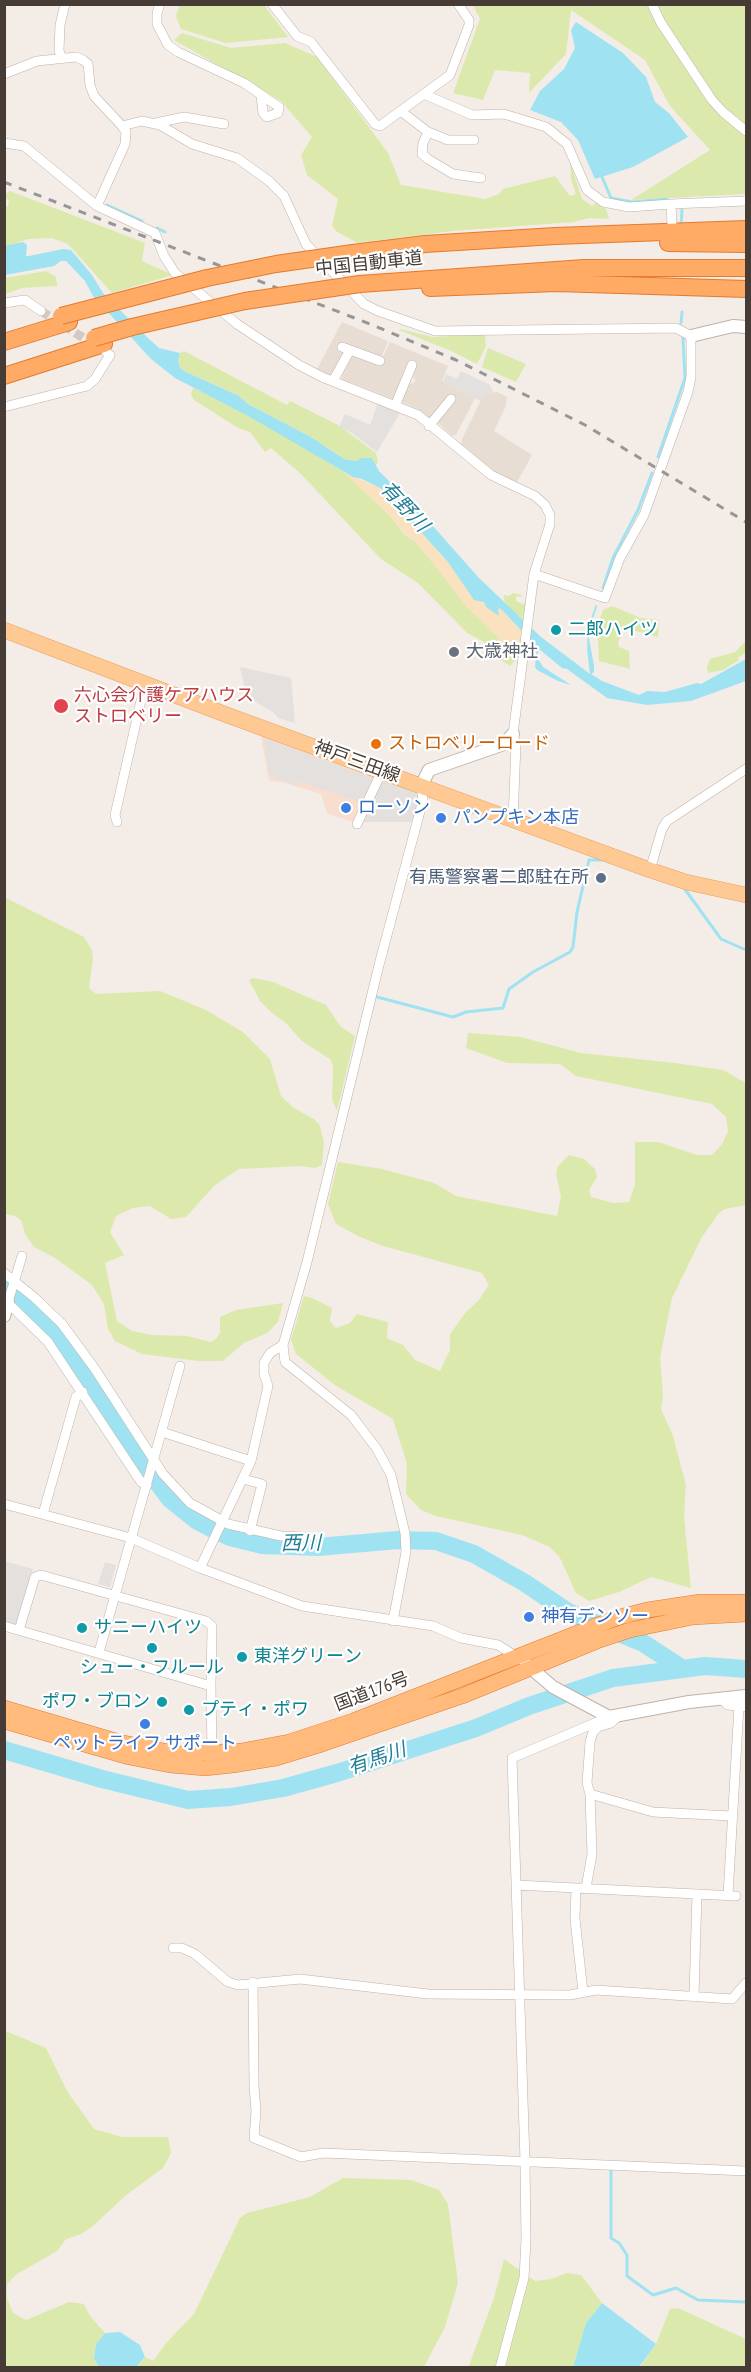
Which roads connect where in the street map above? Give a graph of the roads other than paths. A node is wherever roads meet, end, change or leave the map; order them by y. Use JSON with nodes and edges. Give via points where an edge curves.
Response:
{"nodes":[{"id":1,"x":64,"y":4,"type":"edge"},
{"id":2,"x":160,"y":4,"type":"edge"},
{"id":3,"x":272,"y":4,"type":"edge"},
{"id":4,"x":458,"y":4,"type":"edge"},
{"id":5,"x":652,"y":4,"type":"edge"},
{"id":6,"x":62,"y":59,"type":"junction"},
{"id":7,"x":4,"y":74,"type":"edge"},
{"id":8,"x":261,"y":95,"type":"dead end"},
{"id":9,"x":426,"y":95,"type":"junction"},
{"id":10,"x":402,"y":112,"type":"junction"},
{"id":11,"x":154,"y":124,"type":"junction"},
{"id":12,"x":224,"y":124,"type":"dead end"},
{"id":13,"x":122,"y":126,"type":"junction"},
{"id":14,"x":747,"y":130,"type":"edge"},
{"id":15,"x":428,"y":132,"type":"junction"},
{"id":16,"x":474,"y":140,"type":"dead end"},
{"id":17,"x":4,"y":143,"type":"edge"},
{"id":18,"x":481,"y":178,"type":"dead end"},
{"id":19,"x":747,"y":201,"type":"edge"},
{"id":20,"x":671,"y":204,"type":"junction"},
{"id":21,"x":97,"y":206,"type":"junction"},
{"id":22,"x":672,"y":225,"type":"dead end"},
{"id":23,"x":747,"y":229,"type":"edge"},
{"id":24,"x":747,"y":244,"type":"edge"},
{"id":25,"x":354,"y":257,"type":"junction"},
{"id":26,"x":747,"y":268,"type":"edge"},
{"id":27,"x":361,"y":289,"type":"junction"},
{"id":28,"x":747,"y":289,"type":"edge"},
{"id":29,"x":4,"y":303,"type":"edge"},
{"id":30,"x":41,"y":310,"type":"tunnel mouth"},
{"id":31,"x":675,"y":316,"type":"dead end"},
{"id":32,"x":65,"y":319,"type":"junction"},
{"id":33,"x":747,"y":327,"type":"edge"},
{"id":34,"x":676,"y":328,"type":"junction"},
{"id":35,"x":4,"y":332,"type":"edge"},
{"id":36,"x":691,"y":336,"type":"junction"},
{"id":37,"x":4,"y":342,"type":"edge"},
{"id":38,"x":101,"y":345,"type":"junction"},
{"id":39,"x":380,"y":361,"type":"dead end"},
{"id":40,"x":412,"y":365,"type":"dead end"},
{"id":41,"x":4,"y":367,"type":"edge"},
{"id":42,"x":4,"y":376,"type":"edge"},
{"id":43,"x":333,"y":381,"type":"junction"},
{"id":44,"x":451,"y":399,"type":"dead end"},
{"id":45,"x":395,"y":406,"type":"junction"},
{"id":46,"x":4,"y":407,"type":"edge"},
{"id":47,"x":429,"y":426,"type":"junction"},
{"id":48,"x":534,"y":574,"type":"junction"},
{"id":49,"x":4,"y":630,"type":"edge"},
{"id":50,"x":145,"y":683,"type":"junction"},
{"id":51,"x":513,"y":734,"type":"junction"},
{"id":52,"x":747,"y":769,"type":"edge"},
{"id":53,"x":382,"y":771,"type":"junction"},
{"id":54,"x":421,"y":786,"type":"junction"},
{"id":55,"x":513,"y":820,"type":"junction"},
{"id":56,"x":117,"y":822,"type":"dead end"},
{"id":57,"x":357,"y":824,"type":"dead end"},
{"id":58,"x":650,"y":870,"type":"junction"},
{"id":59,"x":747,"y":895,"type":"edge"},
{"id":60,"x":22,"y":1256,"type":"dead end"},
{"id":61,"x":4,"y":1273,"type":"edge"},
{"id":62,"x":14,"y":1280,"type":"junction"},
{"id":63,"x":6,"y":1301,"type":"edge"},
{"id":64,"x":4,"y":1316,"type":"edge"},
{"id":65,"x":283,"y":1345,"type":"junction"},
{"id":66,"x":180,"y":1366,"type":"dead end"},
{"id":67,"x":83,"y":1392,"type":"junction"},
{"id":68,"x":162,"y":1432,"type":"junction"},
{"id":69,"x":155,"y":1459,"type":"junction"},
{"id":70,"x":251,"y":1461,"type":"junction"},
{"id":71,"x":243,"y":1479,"type":"junction"},
{"id":72,"x":147,"y":1485,"type":"junction"},
{"id":73,"x":4,"y":1504,"type":"edge"},
{"id":74,"x":43,"y":1514,"type":"junction"},
{"id":75,"x":223,"y":1522,"type":"junction"},
{"id":76,"x":250,"y":1531,"type":"junction"},
{"id":77,"x":306,"y":1537,"type":"dead end"},
{"id":78,"x":131,"y":1538,"type":"junction"},
{"id":79,"x":200,"y":1568,"type":"junction"},
{"id":80,"x":115,"y":1596,"type":"junction"},
{"id":81,"x":747,"y":1602,"type":"edge"},
{"id":82,"x":747,"y":1614,"type":"edge"},
{"id":83,"x":393,"y":1621,"type":"junction"},
{"id":84,"x":4,"y":1626,"type":"edge"},
{"id":85,"x":19,"y":1630,"type":"junction"},
{"id":86,"x":99,"y":1652,"type":"junction"},
{"id":87,"x":517,"y":1657,"type":"junction"},
{"id":88,"x":532,"y":1668,"type":"junction"},
{"id":89,"x":212,"y":1686,"type":"junction"},
{"id":90,"x":747,"y":1696,"type":"edge"},
{"id":91,"x":720,"y":1698,"type":"junction"},
{"id":92,"x":743,"y":1707,"type":"edge"},
{"id":93,"x":4,"y":1708,"type":"edge"},
{"id":94,"x":609,"y":1715,"type":"junction"},
{"id":95,"x":4,"y":1721,"type":"edge"},
{"id":96,"x":212,"y":1754,"type":"junction"},
{"id":97,"x":590,"y":1794,"type":"junction"},
{"id":98,"x":731,"y":1816,"type":"junction"},
{"id":99,"x":516,"y":1885,"type":"junction"},
{"id":100,"x":581,"y":1888,"type":"junction"},
{"id":101,"x":697,"y":1894,"type":"junction"},
{"id":102,"x":173,"y":1947,"type":"dead end"},
{"id":103,"x":253,"y":1982,"type":"junction"},
{"id":104,"x":747,"y":1983,"type":"edge"},
{"id":105,"x":583,"y":1992,"type":"junction"},
{"id":106,"x":518,"y":1994,"type":"junction"},
{"id":107,"x":694,"y":1995,"type":"junction"},
{"id":108,"x":525,"y":2161,"type":"junction"},
{"id":109,"x":747,"y":2171,"type":"edge"},
{"id":110,"x":500,"y":2367,"type":"edge"}],
"edges":[{"from":1,"to":6,"type":"street","via":[[59,51]]},
{"from":2,"to":8,"type":"street","via":[[157,24],[168,45]]},
{"from":3,"to":10,"type":"street","via":[[297,36],[311,42],[375,124],[380,126]]},
{"from":4,"to":9,"type":"street","via":[[469,25],[450,75]]},
{"from":5,"to":14,"type":"street","via":[[712,100]]},
{"from":6,"to":7,"type":"street","via":[[38,61]]},
{"from":6,"to":13,"type":"street","via":[[76,57],[88,64],[94,96]]},
{"from":9,"to":10,"type":"street"},
{"from":9,"to":20,"type":"street","via":[[472,115],[504,114],[546,127],[567,144],[587,190],[603,202],[628,207]]},
{"from":10,"to":15,"type":"street"},
{"from":11,"to":12,"type":"street","via":[[184,117]]},
{"from":11,"to":13,"type":"street","via":[[142,121]]},
{"from":11,"to":34,"type":"street","via":[[192,144],[237,158],[269,181],[284,196],[306,244],[364,304],[378,311],[435,332]]},
{"from":13,"to":21,"type":"street","via":[[125,144]]},
{"from":15,"to":16,"type":"street","via":[[448,140]]},
{"from":15,"to":18,"type":"street","via":[[422,154],[453,174]]},
{"from":17,"to":21,"type":"street","via":[[33,152]]},
{"from":19,"to":20,"type":"street"},
{"from":20,"to":22,"type":"street"},
{"from":21,"to":43,"type":"street","via":[[156,233],[175,273],[237,324],[299,365]]},
{"from":23,"to":25,"type":"highway","via":[[425,244]]},
{"from":24,"to":25,"type":"highway","name":"中国自動車道","via":[[586,244]]},
{"from":25,"to":32,"type":"highway","name":"中国自動車道"},
{"from":26,"to":27,"type":"highway","name":"中国自動車道","via":[[584,268]]},
{"from":27,"to":28,"type":"highway","via":[[556,283]]},
{"from":27,"to":38,"type":"highway","name":"中国自動車道","bridge":true,"via":[[235,303],[132,327]]},
{"from":29,"to":30,"type":"street","via":[[25,300]]},
{"from":31,"to":34,"type":"street"},
{"from":32,"to":35,"type":"highway"},
{"from":32,"to":37,"type":"highway","name":"中国自動車道"},
{"from":33,"to":36,"type":"street","via":[[733,326]]},
{"from":34,"to":36,"type":"street"},
{"from":36,"to":48,"type":"street","via":[[692,377],[688,392],[644,514],[620,558],[605,598]]},
{"from":38,"to":41,"type":"highway","name":"中国自動車道"},
{"from":38,"to":42,"type":"highway"},
{"from":38,"to":46,"type":"street","via":[[110,355],[87,386]]},
{"from":39,"to":43,"type":"street","via":[[346,348]]},
{"from":40,"to":45,"type":"street","via":[[410,379]]},
{"from":43,"to":45,"type":"street"},
{"from":44,"to":47,"type":"street"},
{"from":45,"to":47,"type":"street","via":[[418,415]]},
{"from":47,"to":48,"type":"street","via":[[491,475],[535,496],[549,510],[548,531]]},
{"from":48,"to":51,"type":"street"},
{"from":49,"to":50,"type":"main road","name":"神戸三田線"},
{"from":50,"to":53,"type":"main road","name":"神戸三田線"},
{"from":50,"to":56,"type":"street","via":[[115,815]]},
{"from":51,"to":54,"type":"street","via":[[504,744],[429,770]]},
{"from":51,"to":55,"type":"street"},
{"from":52,"to":58,"type":"street","via":[[668,821]]},
{"from":53,"to":54,"type":"main road","name":"神戸三田線"},
{"from":53,"to":57,"type":"street"},
{"from":54,"to":55,"type":"main road","name":"神戸三田線"},
{"from":54,"to":65,"type":"street","via":[[423,800]]},
{"from":55,"to":58,"type":"main road","name":"神戸三田線"},
{"from":58,"to":59,"type":"main road","name":"神戸三田線"},
{"from":60,"to":62,"type":"street"},
{"from":61,"to":62,"type":"street"},
{"from":62,"to":63,"type":"street"},
{"from":62,"to":69,"type":"street","via":[[77,1343]]},
{"from":63,"to":64,"type":"street"},
{"from":63,"to":67,"type":"street","via":[[48,1342]]},
{"from":65,"to":70,"type":"street","via":[[270,1353],[264,1363],[268,1386]]},
{"from":65,"to":83,"type":"street","via":[[285,1362],[351,1414],[391,1475],[406,1552]]},
{"from":66,"to":68,"type":"street"},
{"from":67,"to":72,"type":"street","via":[[141,1482]]},
{"from":67,"to":74,"type":"street","via":[[76,1397]]},
{"from":68,"to":69,"type":"street"},
{"from":68,"to":70,"type":"street"},
{"from":69,"to":72,"type":"street"},
{"from":69,"to":75,"type":"street","via":[[163,1474],[190,1503]]},
{"from":70,"to":71,"type":"street"},
{"from":71,"to":75,"type":"street"},
{"from":71,"to":76,"type":"street","via":[[262,1484]]},
{"from":72,"to":78,"type":"street"},
{"from":73,"to":74,"type":"street"},
{"from":74,"to":78,"type":"street"},
{"from":75,"to":76,"type":"street"},
{"from":75,"to":79,"type":"street"},
{"from":76,"to":77,"type":"street"},
{"from":78,"to":79,"type":"street"},
{"from":78,"to":80,"type":"street"},
{"from":79,"to":83,"type":"street","via":[[302,1606]]},
{"from":80,"to":85,"type":"street","via":[[41,1575],[35,1577]]},
{"from":80,"to":86,"type":"street"},
{"from":80,"to":89,"type":"street","via":[[206,1621],[212,1626]]},
{"from":81,"to":87,"type":"highway","name":"国道176号","via":[[700,1602],[647,1610],[616,1618]]},
{"from":82,"to":88,"type":"highway","name":"国道176号","via":[[657,1624],[597,1641]]},
{"from":83,"to":87,"type":"street","via":[[433,1626],[461,1638],[498,1645]]},
{"from":84,"to":85,"type":"street"},
{"from":85,"to":86,"type":"street"},
{"from":86,"to":89,"type":"street"},
{"from":87,"to":88,"type":"street"},
{"from":87,"to":96,"type":"highway","name":"国道176号","via":[[289,1742]]},
{"from":88,"to":94,"type":"street","via":[[553,1687]]},
{"from":88,"to":95,"type":"highway","name":"国道176号","via":[[322,1744],[276,1758],[205,1768],[129,1757]]},
{"from":89,"to":96,"type":"street"},
{"from":90,"to":91,"type":"street"},
{"from":91,"to":92,"type":"street","via":[[728,1705]]},
{"from":91,"to":94,"type":"street"},
{"from":92,"to":98,"type":"street"},
{"from":93,"to":96,"type":"highway","name":"国道176号","via":[[119,1742],[179,1754]]},
{"from":94,"to":97,"type":"street","via":[[611,1723],[598,1727],[590,1742]]},
{"from":94,"to":99,"type":"street","via":[[512,1758]]},
{"from":97,"to":98,"type":"street","via":[[653,1812]]},
{"from":97,"to":100,"type":"street","via":[[592,1854]]},
{"from":98,"to":101,"type":"street","via":[[732,1895]]},
{"from":99,"to":100,"type":"street"},
{"from":99,"to":106,"type":"street"},
{"from":100,"to":101,"type":"street"},
{"from":100,"to":105,"type":"street","via":[[575,1919]]},
{"from":101,"to":107,"type":"street"},
{"from":102,"to":103,"type":"street","via":[[195,1954],[228,1982]]},
{"from":103,"to":106,"type":"street","via":[[300,1978],[428,1994]]},
{"from":103,"to":108,"type":"street","via":[[254,2138],[301,2157],[323,2153]]},
{"from":104,"to":107,"type":"street","via":[[732,1999]]},
{"from":105,"to":106,"type":"street"},
{"from":105,"to":107,"type":"street"},
{"from":106,"to":108,"type":"street"},
{"from":108,"to":109,"type":"street"},
{"from":108,"to":110,"type":"street","via":[[524,2278]]}]}
